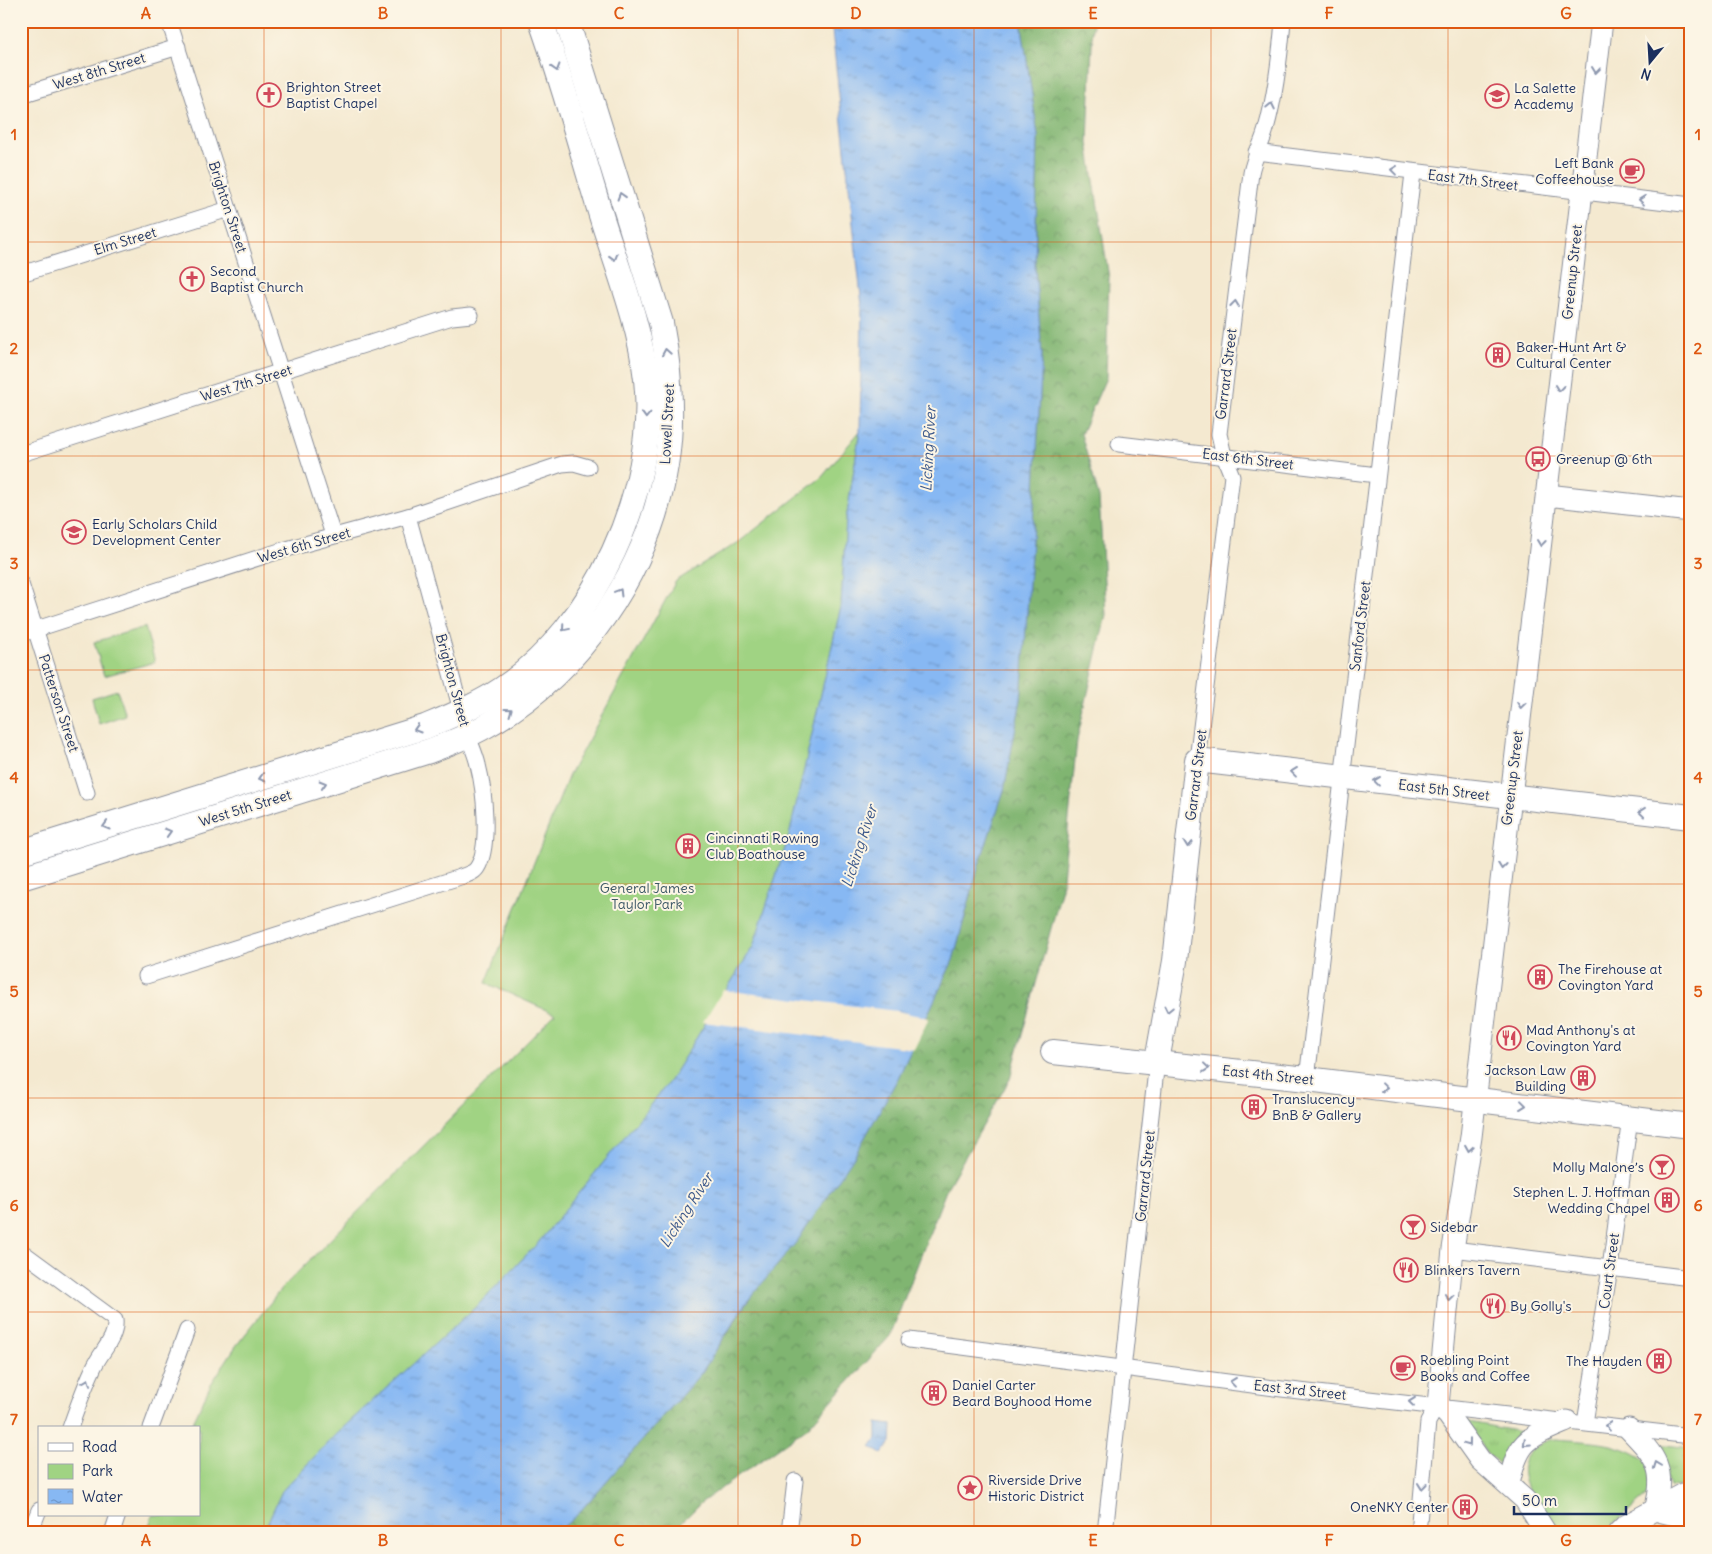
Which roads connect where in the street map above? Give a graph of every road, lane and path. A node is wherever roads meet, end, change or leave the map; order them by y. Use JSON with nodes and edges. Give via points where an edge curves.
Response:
{"nodes":[{"id":1,"x":169,"y":21,"type":"edge"},
{"id":2,"x":542,"y":21,"type":"edge"},
{"id":3,"x":567,"y":21,"type":"edge"},
{"id":4,"x":1283,"y":21,"type":"edge"},
{"id":5,"x":1602,"y":21,"type":"edge"},
{"id":6,"x":178,"y":47,"type":"junction"},
{"id":7,"x":21,"y":95,"type":"edge"},
{"id":8,"x":1256,"y":152,"type":"junction"},
{"id":9,"x":1414,"y":173,"type":"junction"},
{"id":10,"x":1581,"y":192,"type":"junction"},
{"id":11,"x":1691,"y":205,"type":"edge"},
{"id":12,"x":229,"y":209,"type":"junction"},
{"id":13,"x":21,"y":274,"type":"edge"},
{"id":14,"x":471,"y":315,"type":"dead end"},
{"id":15,"x":282,"y":372,"type":"junction"},
{"id":16,"x":1120,"y":444,"type":"dead end"},
{"id":17,"x":21,"y":454,"type":"edge"},
{"id":18,"x":1224,"y":456,"type":"junction"},
{"id":19,"x":588,"y":467,"type":"dead end"},
{"id":20,"x":1377,"y":475,"type":"junction"},
{"id":21,"x":1547,"y":495,"type":"junction"},
{"id":22,"x":1691,"y":511,"type":"edge"},
{"id":23,"x":408,"y":516,"type":"junction"},
{"id":24,"x":333,"y":535,"type":"junction"},
{"id":25,"x":21,"y":584,"type":"edge"},
{"id":26,"x":28,"y":631,"type":"edge"},
{"id":27,"x":462,"y":711,"type":"junction"},
{"id":28,"x":468,"y":736,"type":"junction"},
{"id":29,"x":1197,"y":760,"type":"junction"},
{"id":30,"x":1342,"y":777,"type":"junction"},
{"id":31,"x":87,"y":793,"type":"dead end"},
{"id":32,"x":1510,"y":797,"type":"junction"},
{"id":33,"x":1691,"y":817,"type":"edge"},
{"id":34,"x":21,"y":852,"type":"edge"},
{"id":35,"x":21,"y":878,"type":"edge"},
{"id":36,"x":146,"y":976,"type":"dead end"},
{"id":37,"x":1054,"y":1052,"type":"dead end"},
{"id":38,"x":1157,"y":1062,"type":"junction"},
{"id":39,"x":1307,"y":1079,"type":"junction"},
{"id":40,"x":1474,"y":1100,"type":"junction"},
{"id":41,"x":1630,"y":1118,"type":"junction"},
{"id":42,"x":1691,"y":1126,"type":"edge"},
{"id":43,"x":1454,"y":1248,"type":"junction"},
{"id":44,"x":21,"y":1251,"type":"edge"},
{"id":45,"x":1610,"y":1268,"type":"junction"},
{"id":46,"x":1691,"y":1278,"type":"edge"},
{"id":47,"x":187,"y":1330,"type":"dead end"},
{"id":48,"x":909,"y":1340,"type":"dead end"},
{"id":49,"x":1123,"y":1368,"type":"junction"},
{"id":50,"x":1438,"y":1405,"type":"junction"},
{"id":51,"x":1576,"y":1422,"type":"junction"},
{"id":52,"x":71,"y":1426,"type":"edge"},
{"id":53,"x":152,"y":1426,"type":"edge"},
{"id":54,"x":1629,"y":1429,"type":"junction"},
{"id":55,"x":1691,"y":1436,"type":"edge"},
{"id":56,"x":795,"y":1481,"type":"dead end"},
{"id":57,"x":1509,"y":1484,"type":"junction"},
{"id":58,"x":1691,"y":1490,"type":"edge"},
{"id":59,"x":1656,"y":1510,"type":"junction"},
{"id":60,"x":116,"y":1516,"type":"edge"},
{"id":61,"x":1691,"y":1519,"type":"edge"},
{"id":62,"x":112,"y":1533,"type":"edge"},
{"id":63,"x":789,"y":1533,"type":"edge"},
{"id":64,"x":1105,"y":1533,"type":"edge"},
{"id":65,"x":1418,"y":1533,"type":"edge"},
{"id":66,"x":1546,"y":1533,"type":"edge"},
{"id":67,"x":1618,"y":1533,"type":"edge"}],
"edges":[{"from":1,"to":6,"type":"street","name":"Brighton Street"},
{"from":2,"to":27,"type":"main road","name":"Lowell Street","one_way":true,"via":[[641,351],[646,380],[642,460],[617,546],[589,598],[526,670],[503,688]]},
{"from":28,"to":3,"type":"main road","name":"Lowell Street","one_way":true,"via":[[506,714],[546,681],[569,660],[603,618],[649,530],[666,465],[671,390],[661,323]]},
{"from":8,"to":4,"type":"street","name":"Garrard Street","one_way":true,"via":[[1266,131]]},
{"from":5,"to":10,"type":"main road","name":"Greenup Street","one_way":true},
{"from":6,"to":7,"type":"street","name":"West 8th Street"},
{"from":6,"to":12,"type":"street","name":"Brighton Street"},
{"from":9,"to":8,"type":"street","name":"East 7th Street","one_way":true},
{"from":18,"to":8,"type":"street","name":"Garrard Street","one_way":true,"via":[[1219,434],[1250,172]]},
{"from":9,"to":10,"type":"street","name":"East 7th Street"},
{"from":9,"to":20,"type":"street","name":"Sanford Street"},
{"from":11,"to":10,"type":"street","name":"East 7th Street","one_way":true},
{"from":10,"to":21,"type":"main road","name":"Greenup Street","one_way":true},
{"from":12,"to":13,"type":"street","name":"Elm Street"},
{"from":12,"to":15,"type":"street","name":"Brighton Street"},
{"from":14,"to":15,"type":"street","name":"West 7th Street","via":[[452,317]]},
{"from":15,"to":17,"type":"street","name":"West 7th Street"},
{"from":15,"to":24,"type":"street","name":"Brighton Street"},
{"from":16,"to":18,"type":"street","name":"East 6th Street"},
{"from":18,"to":20,"type":"street","name":"East 6th Street"},
{"from":18,"to":29,"type":"street","name":"Garrard Street","via":[[1232,476]]},
{"from":19,"to":23,"type":"street","name":"West 6th Street","via":[[562,464]]},
{"from":20,"to":30,"type":"street","name":"Sanford Street"},
{"from":21,"to":22,"type":"main road"},
{"from":21,"to":32,"type":"main road","name":"Greenup Street","one_way":true},
{"from":23,"to":24,"type":"street","name":"West 6th Street"},
{"from":23,"to":27,"type":"street","name":"Brighton Street"},
{"from":24,"to":26,"type":"street","name":"West 6th Street"},
{"from":25,"to":26,"type":"street","name":"Patterson Street"},
{"from":26,"to":31,"type":"street","name":"Patterson Street"},
{"from":27,"to":28,"type":"street","name":"Brighton Street"},
{"from":27,"to":34,"type":"main road","name":"West 5th Street","one_way":true,"via":[[425,727]]},
{"from":35,"to":28,"type":"main road","name":"West 5th Street","one_way":true,"via":[[429,752]]},
{"from":28,"to":36,"type":"street","name":"Brighton Street","via":[[478,765],[484,804],[483,847],[477,868],[457,878]]},
{"from":30,"to":29,"type":"main road","name":"East 5th Street","one_way":true},
{"from":29,"to":38,"type":"main road","name":"Garrard Street","one_way":true,"via":[[1175,961]]},
{"from":32,"to":30,"type":"main road","name":"East 5th Street","one_way":true},
{"from":30,"to":39,"type":"street","name":"Sanford Street"},
{"from":33,"to":32,"type":"main road","name":"East 5th Street","one_way":true},
{"from":32,"to":40,"type":"main road","name":"Greenup Street","one_way":true},
{"from":37,"to":38,"type":"main road","name":"East 4th Street"},
{"from":38,"to":39,"type":"main road","name":"East 4th Street","one_way":true},
{"from":38,"to":49,"type":"street","name":"Garrard Street"},
{"from":39,"to":40,"type":"main road","name":"East 4th Street","one_way":true},
{"from":40,"to":41,"type":"main road","name":"East 4th Street","one_way":true},
{"from":40,"to":43,"type":"main road","name":"Greenup Street","one_way":true},
{"from":41,"to":42,"type":"main road","name":"East 4th Street"},
{"from":41,"to":45,"type":"street","name":"Court Street"},
{"from":43,"to":45,"type":"street"},
{"from":43,"to":50,"type":"main road","name":"Greenup Street","one_way":true},
{"from":52,"to":44,"type":"street","one_way":true,"via":[[94,1366],[111,1340],[116,1328],[115,1320]]},
{"from":45,"to":46,"type":"street"},
{"from":45,"to":51,"type":"street","name":"Court Street"},
{"from":47,"to":53,"type":"street"},
{"from":48,"to":49,"type":"street","name":"East 3rd Street"},
{"from":50,"to":49,"type":"street","name":"East 3rd Street","one_way":true},
{"from":49,"to":64,"type":"street","name":"Garrard Street"},
{"from":50,"to":51,"type":"street","name":"East 3rd Street"},
{"from":50,"to":57,"type":"main road","one_way":true,"via":[[1480,1460]]},
{"from":50,"to":65,"type":"street","name":"Greenup Street","one_way":true,"via":[[1428,1422]]},
{"from":54,"to":51,"type":"street","name":"East 3rd Street","one_way":true},
{"from":51,"to":57,"type":"main road","one_way":true,"via":[[1536,1435],[1521,1446]]},
{"from":54,"to":55,"type":"street","name":"East 3rd Street"},
{"from":59,"to":54,"type":"main road","one_way":true,"via":[[1662,1484],[1656,1459]]},
{"from":56,"to":63,"type":"street"},
{"from":57,"to":66,"type":"main road","via":[[1525,1500]]},
{"from":58,"to":59,"type":"main road"},
{"from":59,"to":61,"type":"main road"},
{"from":59,"to":67,"type":"main road"},
{"from":60,"to":62,"type":"street"}]}
